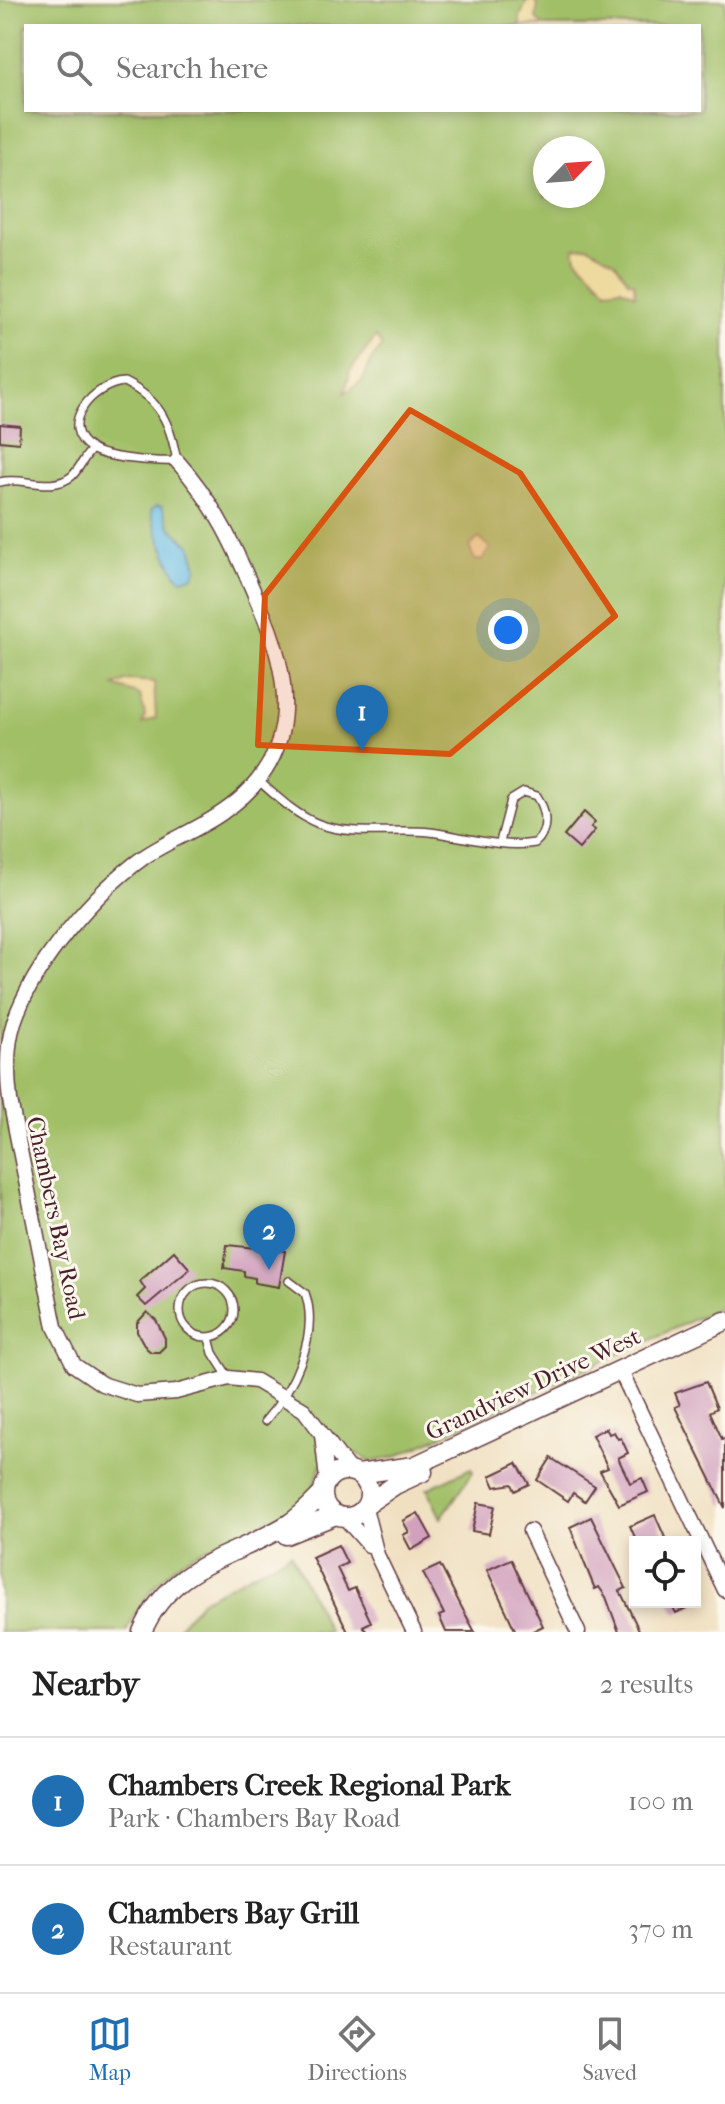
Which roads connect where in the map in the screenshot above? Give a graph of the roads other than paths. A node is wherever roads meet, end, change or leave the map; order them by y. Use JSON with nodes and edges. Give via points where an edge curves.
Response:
{"nodes":[{"id":1,"x":92,"y":449,"type":"junction"},
{"id":2,"x":177,"y":461,"type":"junction"},
{"id":3,"x":0,"y":482,"type":"edge"},
{"id":4,"x":259,"y":781,"type":"junction"},
{"id":5,"x":500,"y":842,"type":"junction"},
{"id":6,"x":289,"y":1281,"type":"dead end"},
{"id":7,"x":725,"y":1321,"type":"edge"},
{"id":8,"x":725,"y":1331,"type":"edge"},
{"id":9,"x":209,"y":1338,"type":"junction"},
{"id":10,"x":622,"y":1374,"type":"junction"},
{"id":11,"x":229,"y":1378,"type":"junction"},
{"id":12,"x":284,"y":1396,"type":"junction"},
{"id":13,"x":265,"y":1421,"type":"dead end"},
{"id":14,"x":322,"y":1434,"type":"junction"},
{"id":15,"x":354,"y":1472,"type":"junction"},
{"id":16,"x":324,"y":1487,"type":"junction"},
{"id":17,"x":366,"y":1506,"type":"junction"},
{"id":18,"x":340,"y":1517,"type":"junction"},
{"id":19,"x":530,"y":1531,"type":"dead end"},
{"id":20,"x":377,"y":1555,"type":"junction"},
{"id":21,"x":725,"y":1590,"type":"edge"},
{"id":22,"x":142,"y":1632,"type":"edge"},
{"id":23,"x":151,"y":1632,"type":"edge"},
{"id":24,"x":414,"y":1632,"type":"edge"},
{"id":25,"x":578,"y":1632,"type":"edge"}],
"edges":[{"from":1,"to":2,"type":"lane"},
{"from":1,"to":2,"type":"lane","via":[[81,437],[78,419],[84,403],[101,387],[124,382],[158,403]]},
{"from":1,"to":3,"type":"lane","via":[[65,480]]},
{"from":2,"to":4,"type":"street","name":"Chambers Bay Road","via":[[221,520],[282,664],[284,716]]},
{"from":4,"to":5,"type":"lane","via":[[292,809],[334,828],[432,832]]},
{"from":4,"to":11,"type":"street","name":"Chambers Bay Road","via":[[226,811],[122,874],[76,922],[21,1006],[13,1024],[7,1072],[28,1204],[55,1327],[68,1357],[102,1384],[137,1395],[176,1392]]},
{"from":5,"to":5,"type":"lane","via":[[540,840],[545,811],[537,796],[524,792],[511,800]]},
{"from":6,"to":12,"type":"lane","via":[[305,1293],[310,1324]]},
{"from":7,"to":10,"type":"street","name":"Grandview Drive West"},
{"from":8,"to":10,"type":"street","name":"Grandview Drive West"},
{"from":9,"to":9,"type":"lane","via":[[226,1331],[234,1315],[231,1297],[208,1283],[191,1288],[179,1311],[192,1334]]},
{"from":9,"to":11,"type":"lane"},
{"from":10,"to":15,"type":"street","name":"Grandview Drive West","via":[[414,1466]]},
{"from":10,"to":17,"type":"street","name":"Grandview Drive West","via":[[399,1483]]},
{"from":10,"to":21,"type":"street"},
{"from":11,"to":12,"type":"street","name":"Chambers Bay Road","via":[[256,1381]]},
{"from":12,"to":13,"type":"lane"},
{"from":12,"to":14,"type":"street","name":"Chambers Bay Road","via":[[304,1410]]},
{"from":14,"to":15,"type":"street","name":"Chambers Bay Road"},
{"from":14,"to":16,"type":"street"},
{"from":15,"to":16,"type":"street","via":[[335,1473]]},
{"from":15,"to":17,"type":"street","via":[[369,1487]]},
{"from":16,"to":18,"type":"street","via":[[327,1509]]},
{"from":16,"to":22,"type":"street","via":[[289,1523],[187,1575],[157,1604]]},
{"from":17,"to":18,"type":"street"},
{"from":17,"to":20,"type":"street"},
{"from":18,"to":20,"type":"street"},
{"from":18,"to":23,"type":"street","via":[[275,1539],[192,1581],[165,1608]]},
{"from":19,"to":25,"type":"street"},
{"from":20,"to":24,"type":"street"}]}
